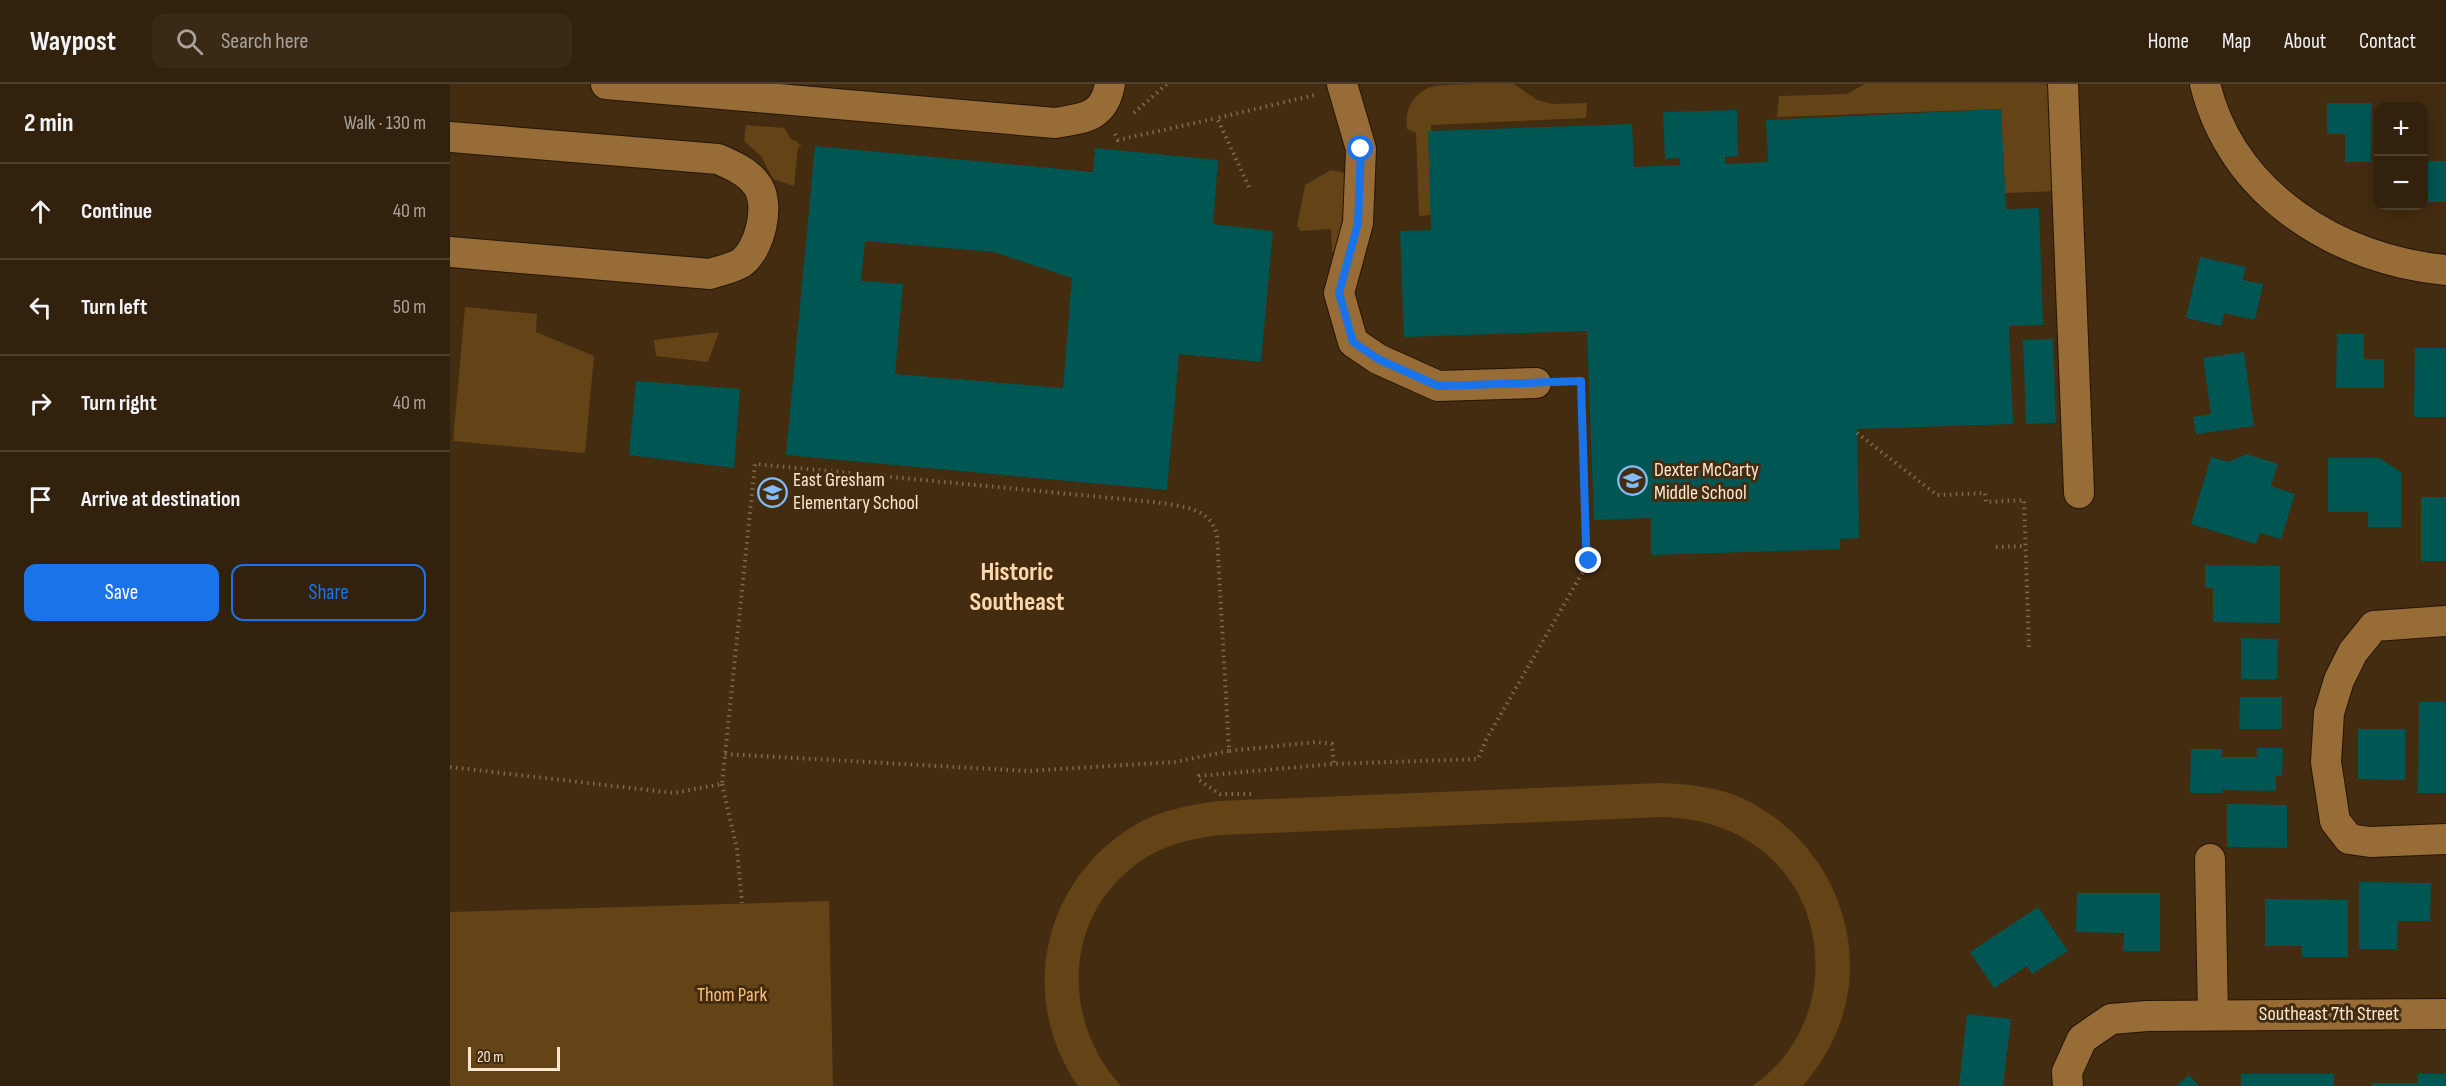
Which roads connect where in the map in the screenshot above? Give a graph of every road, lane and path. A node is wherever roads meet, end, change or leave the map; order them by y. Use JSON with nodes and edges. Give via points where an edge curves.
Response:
{"nodes":[{"id":1,"x":606,"y":84,"type":"edge"},
{"id":2,"x":1110,"y":84,"type":"edge"},
{"id":3,"x":1167,"y":84,"type":"edge"},
{"id":4,"x":2063,"y":84,"type":"edge"},
{"id":5,"x":2205,"y":84,"type":"edge"},
{"id":6,"x":1344,"y":90,"type":"edge"},
{"id":7,"x":1131,"y":115,"type":"dead end"},
{"id":8,"x":1217,"y":118,"type":"junction"},
{"id":9,"x":1113,"y":131,"type":"dead end"},
{"id":10,"x":450,"y":137,"type":"edge"},
{"id":11,"x":1249,"y":187,"type":"dead end"},
{"id":12,"x":450,"y":252,"type":"edge"},
{"id":13,"x":2446,"y":270,"type":"edge"},
{"id":14,"x":1536,"y":383,"type":"joint"},
{"id":15,"x":1857,"y":433,"type":"dead end"},
{"id":16,"x":2079,"y":493,"type":"dead end"},
{"id":17,"x":2025,"y":546,"type":"junction"},
{"id":18,"x":1996,"y":547,"type":"dead end"},
{"id":19,"x":2446,"y":621,"type":"edge"},
{"id":20,"x":2029,"y":649,"type":"dead end"},
{"id":21,"x":1229,"y":751,"type":"junction"},
{"id":22,"x":725,"y":754,"type":"junction"},
{"id":23,"x":1334,"y":764,"type":"junction"},
{"id":24,"x":450,"y":767,"type":"edge"},
{"id":25,"x":722,"y":784,"type":"junction"},
{"id":26,"x":1251,"y":794,"type":"dead end"},
{"id":27,"x":2446,"y":839,"type":"edge"},
{"id":28,"x":2210,"y":859,"type":"dead end"},
{"id":29,"x":742,"y":903,"type":"dead end"},
{"id":30,"x":2446,"y":1014,"type":"edge"},
{"id":31,"x":2212,"y":1016,"type":"junction"},
{"id":32,"x":2068,"y":1086,"type":"edge"}],
"edges":[{"from":1,"to":2,"type":"street","via":[[1055,123],[1089,117],[1107,100]]},
{"from":3,"to":7,"type":"path"},
{"from":4,"to":16,"type":"street"},
{"from":5,"to":13,"type":"street","via":[[2211,110],[2231,147],[2256,180],[2294,215],[2334,240],[2373,256],[2414,267]]},
{"from":6,"to":8,"type":"path"},
{"from":6,"to":14,"type":"street","via":[[1361,149],[1358,223],[1339,293],[1353,342],[1378,359],[1438,386]]},
{"from":8,"to":9,"type":"path","via":[[1118,140]]},
{"from":8,"to":11,"type":"path"},
{"from":10,"to":12,"type":"street","via":[[718,159],[739,168],[758,186],[764,211],[758,241],[742,263],[710,274]]},
{"from":14,"to":23,"type":"path","via":[[1581,381],[1589,561],[1478,759]]},
{"from":15,"to":17,"type":"path","via":[[1937,495],[1985,493],[1986,502],[2024,500]]},
{"from":17,"to":18,"type":"path"},
{"from":17,"to":20,"type":"path"},
{"from":19,"to":27,"type":"street","via":[[2374,626],[2353,652],[2339,680],[2329,713],[2326,762],[2335,821],[2349,839]]},
{"from":21,"to":22,"type":"path","via":[[1175,762],[1027,771]]},
{"from":21,"to":22,"type":"path","via":[[1217,536],[1211,520],[1194,509],[755,464]]},
{"from":21,"to":23,"type":"path","via":[[1316,742],[1332,744]]},
{"from":22,"to":25,"type":"path"},
{"from":23,"to":26,"type":"path","via":[[1199,776],[1199,780],[1220,794]]},
{"from":24,"to":25,"type":"path","via":[[674,793]]},
{"from":25,"to":29,"type":"path","via":[[737,849]]},
{"from":28,"to":31,"type":"street"},
{"from":30,"to":31,"type":"street","name":"Southeast 7th Street"},
{"from":31,"to":32,"type":"street","name":"Southeast 7th Street","via":[[2111,1019],[2082,1039],[2067,1072]]}]}
